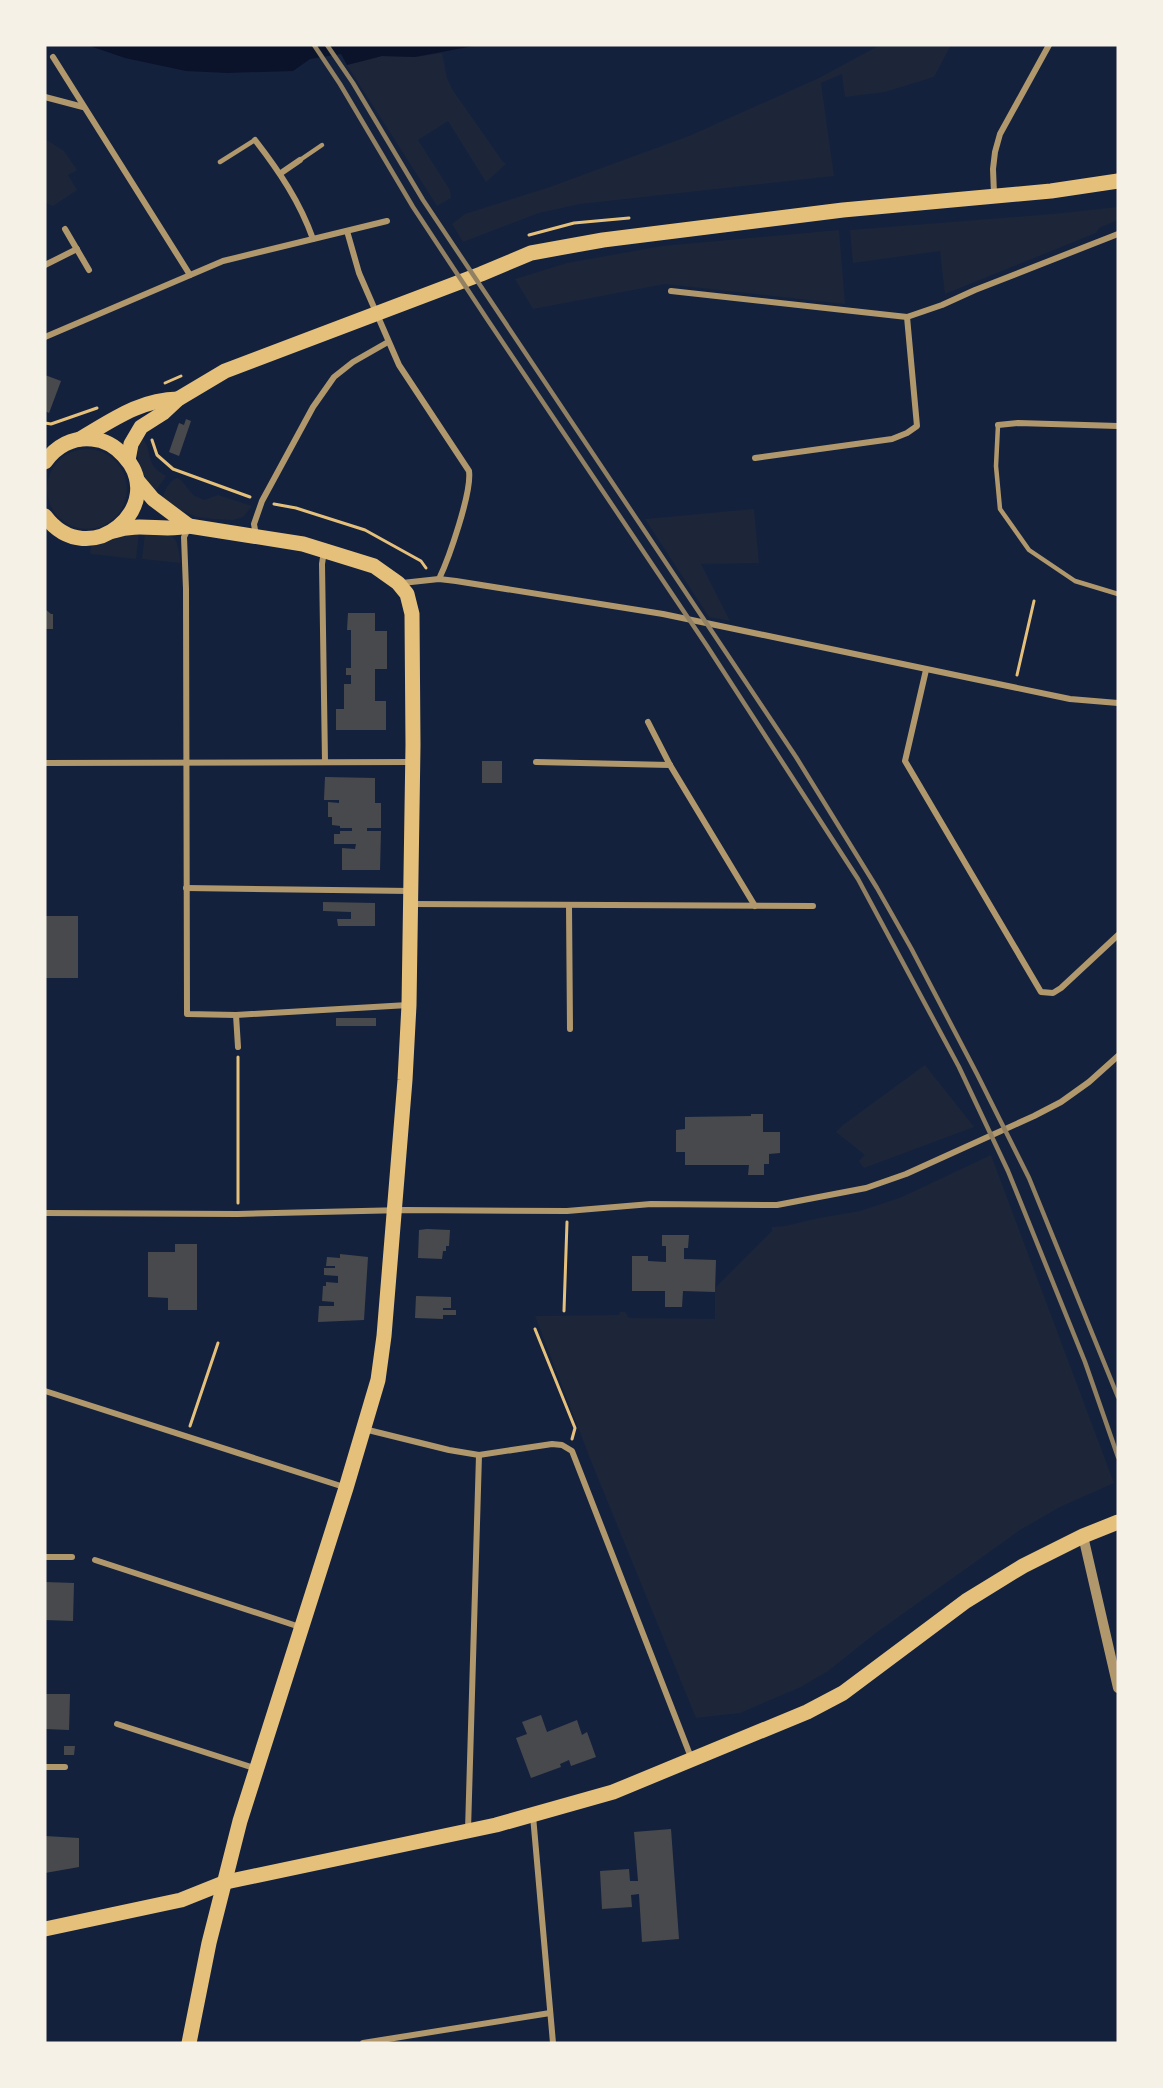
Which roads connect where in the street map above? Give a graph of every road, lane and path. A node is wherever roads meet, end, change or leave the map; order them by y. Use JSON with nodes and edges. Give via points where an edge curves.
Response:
{"nodes":[{"id":1,"x":1049,"y":45,"type":"edge"},
{"id":2,"x":53,"y":57,"type":"dead end"},
{"id":3,"x":45,"y":98,"type":"edge"},
{"id":4,"x":84,"y":107,"type":"junction"},
{"id":5,"x":255,"y":140,"type":"joint"},
{"id":6,"x":322,"y":145,"type":"dead end"},
{"id":7,"x":300,"y":160,"type":"joint"},
{"id":8,"x":220,"y":162,"type":"dead end"},
{"id":9,"x":281,"y":173,"type":"junction"},
{"id":10,"x":1118,"y":181,"type":"edge"},
{"id":11,"x":994,"y":195,"type":"junction"},
{"id":12,"x":387,"y":222,"type":"dead end"},
{"id":13,"x":65,"y":230,"type":"dead end"},
{"id":14,"x":347,"y":231,"type":"junction"},
{"id":15,"x":1118,"y":234,"type":"edge"},
{"id":16,"x":313,"y":239,"type":"junction"},
{"id":17,"x":77,"y":249,"type":"junction"},
{"id":18,"x":45,"y":265,"type":"edge"},
{"id":19,"x":89,"y":270,"type":"dead end"},
{"id":20,"x":190,"y":275,"type":"junction"},
{"id":21,"x":671,"y":291,"type":"dead end"},
{"id":22,"x":907,"y":317,"type":"junction"},
{"id":23,"x":45,"y":337,"type":"edge"},
{"id":24,"x":388,"y":342,"type":"junction"},
{"id":25,"x":178,"y":399,"type":"junction"},
{"id":26,"x":998,"y":425,"type":"joint"},
{"id":27,"x":1118,"y":426,"type":"edge"},
{"id":28,"x":141,"y":427,"type":"junction"},
{"id":29,"x":80,"y":439,"type":"junction"},
{"id":30,"x":45,"y":446,"type":"edge"},
{"id":31,"x":61,"y":446,"type":"junction"},
{"id":32,"x":755,"y":458,"type":"dead end"},
{"id":33,"x":128,"y":460,"type":"junction"},
{"id":34,"x":45,"y":462,"type":"edge"},
{"id":35,"x":136,"y":480,"type":"junction"},
{"id":36,"x":262,"y":501,"type":"junction"},
{"id":37,"x":45,"y":516,"type":"edge"},
{"id":38,"x":189,"y":526,"type":"junction"},
{"id":39,"x":114,"y":531,"type":"junction"},
{"id":40,"x":256,"y":536,"type":"junction"},
{"id":41,"x":324,"y":550,"type":"junction"},
{"id":42,"x":435,"y":580,"type":"junction"},
{"id":43,"x":398,"y":583,"type":"junction"},
{"id":44,"x":1118,"y":594,"type":"edge"},
{"id":45,"x":1034,"y":601,"type":"dead end"},
{"id":46,"x":926,"y":670,"type":"junction"},
{"id":47,"x":1014,"y":688,"type":"junction"},
{"id":48,"x":1118,"y":703,"type":"edge"},
{"id":49,"x":648,"y":722,"type":"dead end"},
{"id":50,"x":325,"y":762,"type":"junction"},
{"id":51,"x":412,"y":762,"type":"junction"},
{"id":52,"x":536,"y":762,"type":"dead end"},
{"id":53,"x":45,"y":763,"type":"edge"},
{"id":54,"x":186,"y":763,"type":"junction"},
{"id":55,"x":670,"y":765,"type":"junction"},
{"id":56,"x":186,"y":888,"type":"junction"},
{"id":57,"x":411,"y":898,"type":"junction"},
{"id":58,"x":569,"y":905,"type":"junction"},
{"id":59,"x":755,"y":906,"type":"junction"},
{"id":60,"x":813,"y":906,"type":"dead end"},
{"id":61,"x":1118,"y":935,"type":"edge"},
{"id":62,"x":408,"y":1005,"type":"junction"},
{"id":63,"x":236,"y":1015,"type":"junction"},
{"id":64,"x":570,"y":1029,"type":"dead end"},
{"id":65,"x":238,"y":1047,"type":"joint"},
{"id":66,"x":1118,"y":1056,"type":"edge"},
{"id":67,"x":393,"y":1211,"type":"junction"},
{"id":68,"x":567,"y":1211,"type":"junction"},
{"id":69,"x":45,"y":1213,"type":"edge"},
{"id":70,"x":238,"y":1214,"type":"junction"},
{"id":71,"x":564,"y":1311,"type":"dead end"},
{"id":72,"x":535,"y":1329,"type":"dead end"},
{"id":73,"x":218,"y":1342,"type":"dead end"},
{"id":74,"x":45,"y":1391,"type":"edge"},
{"id":75,"x":364,"y":1429,"type":"junction"},
{"id":76,"x":186,"y":1437,"type":"junction"},
{"id":77,"x":569,"y":1448,"type":"junction"},
{"id":78,"x":479,"y":1455,"type":"junction"},
{"id":79,"x":346,"y":1488,"type":"junction"},
{"id":80,"x":1111,"y":1524,"type":"edge"},
{"id":81,"x":1083,"y":1536,"type":"junction"},
{"id":82,"x":45,"y":1557,"type":"edge"},
{"id":83,"x":72,"y":1557,"type":"dead end"},
{"id":84,"x":95,"y":1560,"type":"dead end"},
{"id":85,"x":302,"y":1628,"type":"junction"},
{"id":86,"x":1118,"y":1688,"type":"edge"},
{"id":87,"x":117,"y":1724,"type":"dead end"},
{"id":88,"x":692,"y":1760,"type":"junction"},
{"id":89,"x":45,"y":1767,"type":"edge"},
{"id":90,"x":65,"y":1767,"type":"dead end"},
{"id":91,"x":258,"y":1769,"type":"junction"},
{"id":92,"x":533,"y":1815,"type":"junction"},
{"id":93,"x":468,"y":1831,"type":"junction"},
{"id":94,"x":226,"y":1882,"type":"junction"},
{"id":95,"x":45,"y":1929,"type":"edge"},
{"id":96,"x":550,"y":2013,"type":"junction"},
{"id":97,"x":189,"y":2043,"type":"edge"},
{"id":98,"x":363,"y":2043,"type":"edge"},
{"id":99,"x":553,"y":2043,"type":"edge"}],
"edges":[{"from":1,"to":11,"type":"street","via":[[1000,134],[995,152]]},
{"from":2,"to":4,"type":"street"},
{"from":3,"to":4,"type":"street"},
{"from":4,"to":20,"type":"street"},
{"from":5,"to":8,"type":"lane"},
{"from":5,"to":9,"type":"street"},
{"from":6,"to":7,"type":"lane"},
{"from":7,"to":9,"type":"street"},
{"from":9,"to":16,"type":"street"},
{"from":10,"to":11,"type":"main road"},
{"from":11,"to":25,"type":"main road","via":[[603,240],[531,253],[225,371]]},
{"from":12,"to":14,"type":"street"},
{"from":13,"to":17,"type":"street"},
{"from":14,"to":16,"type":"street"},
{"from":14,"to":24,"type":"street","via":[[359,273]]},
{"from":15,"to":22,"type":"street"},
{"from":16,"to":20,"type":"street","via":[[223,261]]},
{"from":17,"to":18,"type":"street"},
{"from":17,"to":19,"type":"street"},
{"from":20,"to":23,"type":"street"},
{"from":21,"to":22,"type":"street"},
{"from":22,"to":32,"type":"street","via":[[917,426],[892,439]]},
{"from":24,"to":36,"type":"street","via":[[334,377]]},
{"from":24,"to":42,"type":"street","via":[[399,365],[470,471],[447,560]]},
{"from":25,"to":28,"type":"main road"},
{"from":25,"to":29,"type":"main road","via":[[162,399],[126,411]]},
{"from":26,"to":27,"type":"street"},
{"from":26,"to":44,"type":"lane","via":[[1000,509],[1029,550],[1075,581]]},
{"from":28,"to":33,"type":"main road","via":[[131,444]]},
{"from":28,"to":36,"type":"path","via":[[150,434],[158,455],[173,469]]},
{"from":29,"to":31,"type":"main road"},
{"from":29,"to":33,"type":"main road","via":[[107,443]]},
{"from":30,"to":31,"type":"main road"},
{"from":31,"to":34,"type":"main road"},
{"from":33,"to":35,"type":"main road"},
{"from":35,"to":38,"type":"main road","via":[[153,500]]},
{"from":35,"to":39,"type":"main road","via":[[133,509],[126,522]]},
{"from":36,"to":40,"type":"street","via":[[254,524]]},
{"from":36,"to":42,"type":"path","via":[[365,530],[421,561]]},
{"from":37,"to":39,"type":"main road","via":[[64,534],[79,539],[104,537]]},
{"from":38,"to":39,"type":"main road","via":[[125,527]]},
{"from":38,"to":40,"type":"main road"},
{"from":38,"to":54,"type":"street","via":[[184,537]]},
{"from":40,"to":41,"type":"main road"},
{"from":41,"to":43,"type":"main road","via":[[374,566]]},
{"from":41,"to":50,"type":"street"},
{"from":42,"to":43,"type":"street"},
{"from":42,"to":46,"type":"street","via":[[674,616]]},
{"from":43,"to":51,"type":"main road","via":[[407,594],[412,614]]},
{"from":45,"to":47,"type":"path"},
{"from":46,"to":47,"type":"street"},
{"from":46,"to":61,"type":"street","via":[[905,761],[1041,993],[1061,988]]},
{"from":47,"to":48,"type":"street"},
{"from":49,"to":55,"type":"street"},
{"from":50,"to":51,"type":"street"},
{"from":50,"to":54,"type":"street"},
{"from":51,"to":57,"type":"main road"},
{"from":52,"to":55,"type":"street"},
{"from":53,"to":54,"type":"street"},
{"from":54,"to":56,"type":"street"},
{"from":55,"to":59,"type":"street"},
{"from":56,"to":57,"type":"street"},
{"from":56,"to":63,"type":"street","via":[[187,1014]]},
{"from":57,"to":58,"type":"street"},
{"from":57,"to":62,"type":"main road"},
{"from":58,"to":59,"type":"street"},
{"from":58,"to":64,"type":"street"},
{"from":59,"to":60,"type":"street"},
{"from":62,"to":63,"type":"street"},
{"from":62,"to":67,"type":"main road"},
{"from":63,"to":65,"type":"street"},
{"from":65,"to":70,"type":"path"},
{"from":66,"to":68,"type":"street","via":[[1089,1082],[1034,1116],[866,1188],[777,1205],[651,1204]]},
{"from":67,"to":68,"type":"street"},
{"from":67,"to":70,"type":"street"},
{"from":67,"to":75,"type":"main road","via":[[384,1336],[378,1380]]},
{"from":68,"to":71,"type":"path"},
{"from":69,"to":70,"type":"street"},
{"from":72,"to":77,"type":"path","via":[[575,1428]]},
{"from":73,"to":76,"type":"path"},
{"from":74,"to":76,"type":"street"},
{"from":75,"to":78,"type":"street"},
{"from":75,"to":79,"type":"main road"},
{"from":76,"to":79,"type":"street"},
{"from":77,"to":78,"type":"street","via":[[552,1444]]},
{"from":77,"to":88,"type":"street"},
{"from":78,"to":93,"type":"street"},
{"from":79,"to":85,"type":"main road"},
{"from":80,"to":81,"type":"main road"},
{"from":81,"to":86,"type":"street"},
{"from":81,"to":88,"type":"main road","via":[[966,1601],[843,1693]]},
{"from":82,"to":83,"type":"street"},
{"from":84,"to":85,"type":"street"},
{"from":85,"to":91,"type":"main road"},
{"from":87,"to":91,"type":"street"},
{"from":88,"to":92,"type":"main road","via":[[613,1792]]},
{"from":89,"to":90,"type":"street"},
{"from":91,"to":94,"type":"main road","via":[[240,1821]]},
{"from":92,"to":93,"type":"main road"},
{"from":92,"to":96,"type":"street"},
{"from":93,"to":94,"type":"main road"},
{"from":94,"to":95,"type":"main road","via":[[181,1900]]},
{"from":94,"to":97,"type":"main road"},
{"from":96,"to":98,"type":"street"},
{"from":96,"to":99,"type":"street"}]}
